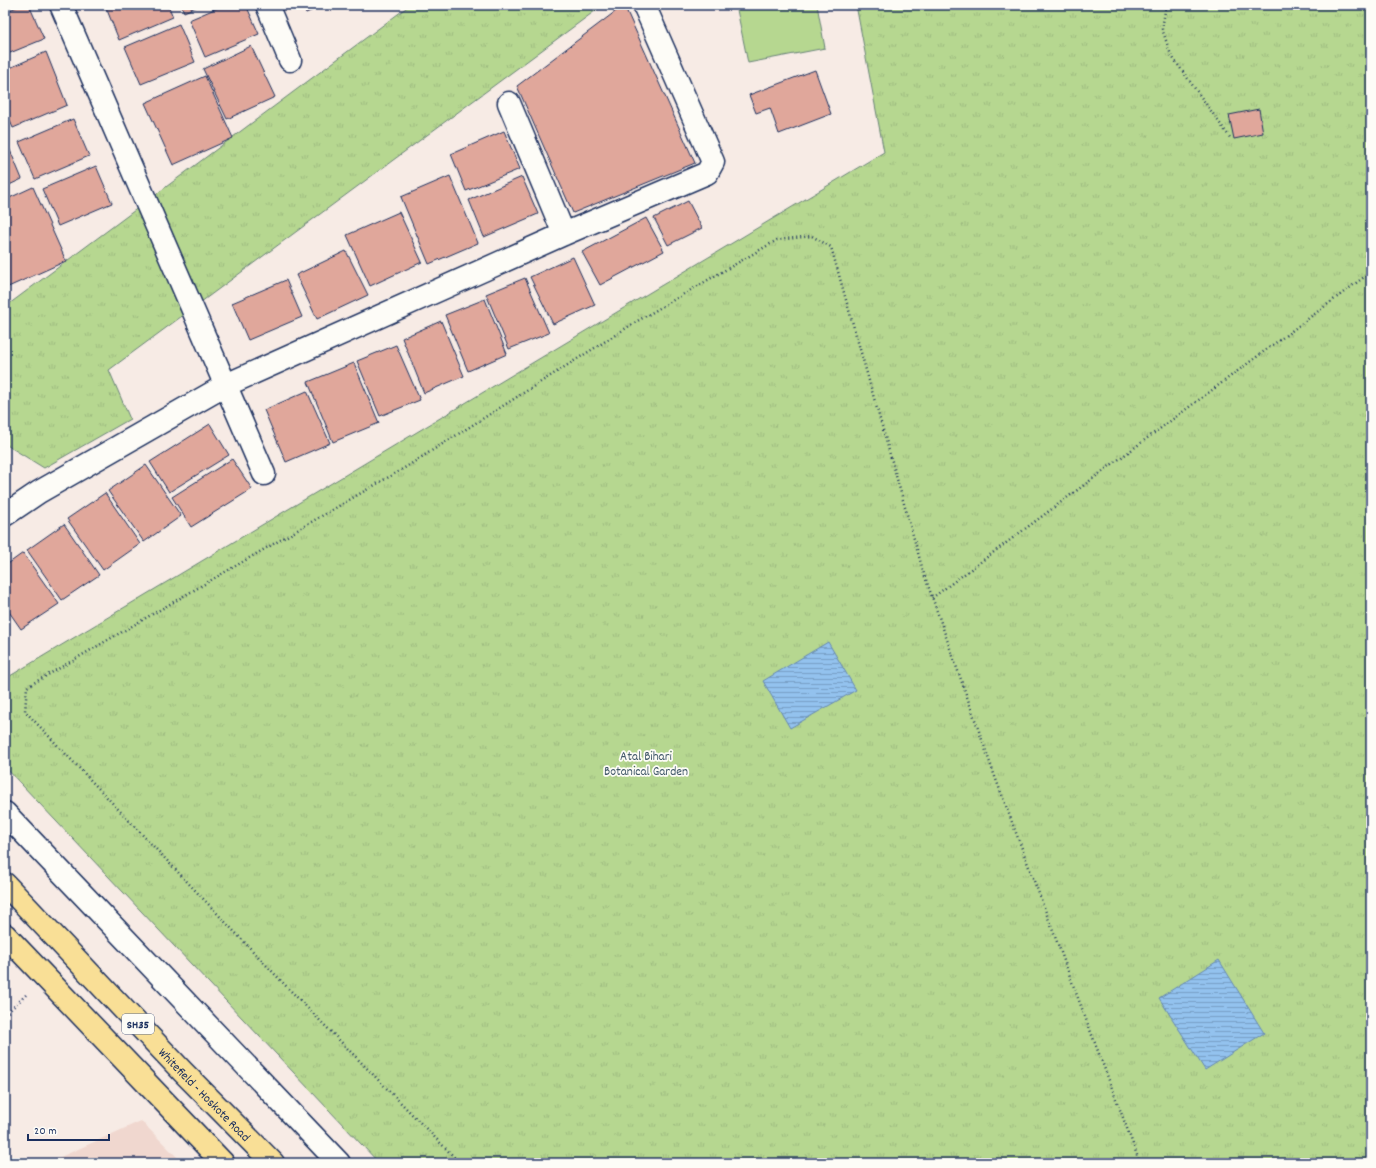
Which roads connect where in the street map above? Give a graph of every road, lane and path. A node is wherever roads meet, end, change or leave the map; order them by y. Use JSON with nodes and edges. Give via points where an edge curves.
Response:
{"nodes":[{"id":1,"x":61,"y":5,"type":"edge"},
{"id":2,"x":267,"y":5,"type":"edge"},
{"id":3,"x":644,"y":5,"type":"edge"},
{"id":4,"x":1166,"y":5,"type":"edge"},
{"id":5,"x":290,"y":60,"type":"dead end"},
{"id":6,"x":509,"y":103,"type":"dead end"},
{"id":7,"x":1231,"y":139,"type":"dead end"},
{"id":8,"x":564,"y":234,"type":"junction"},
{"id":9,"x":1371,"y":272,"type":"edge"},
{"id":10,"x":226,"y":385,"type":"junction"},
{"id":11,"x":264,"y":474,"type":"dead end"},
{"id":12,"x":5,"y":515,"type":"edge"},
{"id":13,"x":932,"y":598,"type":"junction"},
{"id":14,"x":5,"y":813,"type":"edge"},
{"id":15,"x":5,"y":884,"type":"edge"},
{"id":16,"x":5,"y":935,"type":"edge"},
{"id":17,"x":44,"y":977,"type":"junction"},
{"id":18,"x":5,"y":1015,"type":"edge"},
{"id":19,"x":223,"y":1163,"type":"edge"},
{"id":20,"x":273,"y":1163,"type":"edge"},
{"id":21,"x":339,"y":1163,"type":"edge"},
{"id":22,"x":460,"y":1163,"type":"edge"},
{"id":23,"x":1140,"y":1163,"type":"edge"}],
"edges":[{"from":1,"to":10,"type":"street"},
{"from":2,"to":5,"type":"street"},
{"from":3,"to":8,"type":"street","via":[[713,162],[711,168],[707,173]]},
{"from":4,"to":7,"type":"path","via":[[1162,29],[1171,56]]},
{"from":6,"to":8,"type":"street"},
{"from":8,"to":10,"type":"street"},
{"from":9,"to":13,"type":"path"},
{"from":10,"to":11,"type":"street"},
{"from":10,"to":12,"type":"street","via":[[39,492]]},
{"from":13,"to":22,"type":"path","via":[[832,247],[812,236],[778,240],[639,320],[406,467],[27,687],[25,711],[280,980]]},
{"from":13,"to":23,"type":"path","via":[[994,774]]},
{"from":14,"to":21,"type":"street"},
{"from":15,"to":20,"type":"main road","name":"Whitefield - Hoskote Road","number":"SH35"},
{"from":16,"to":17,"type":"main road","number":"SH35"},
{"from":17,"to":18,"type":"path"},
{"from":17,"to":19,"type":"main road","number":"SH35"}]}
